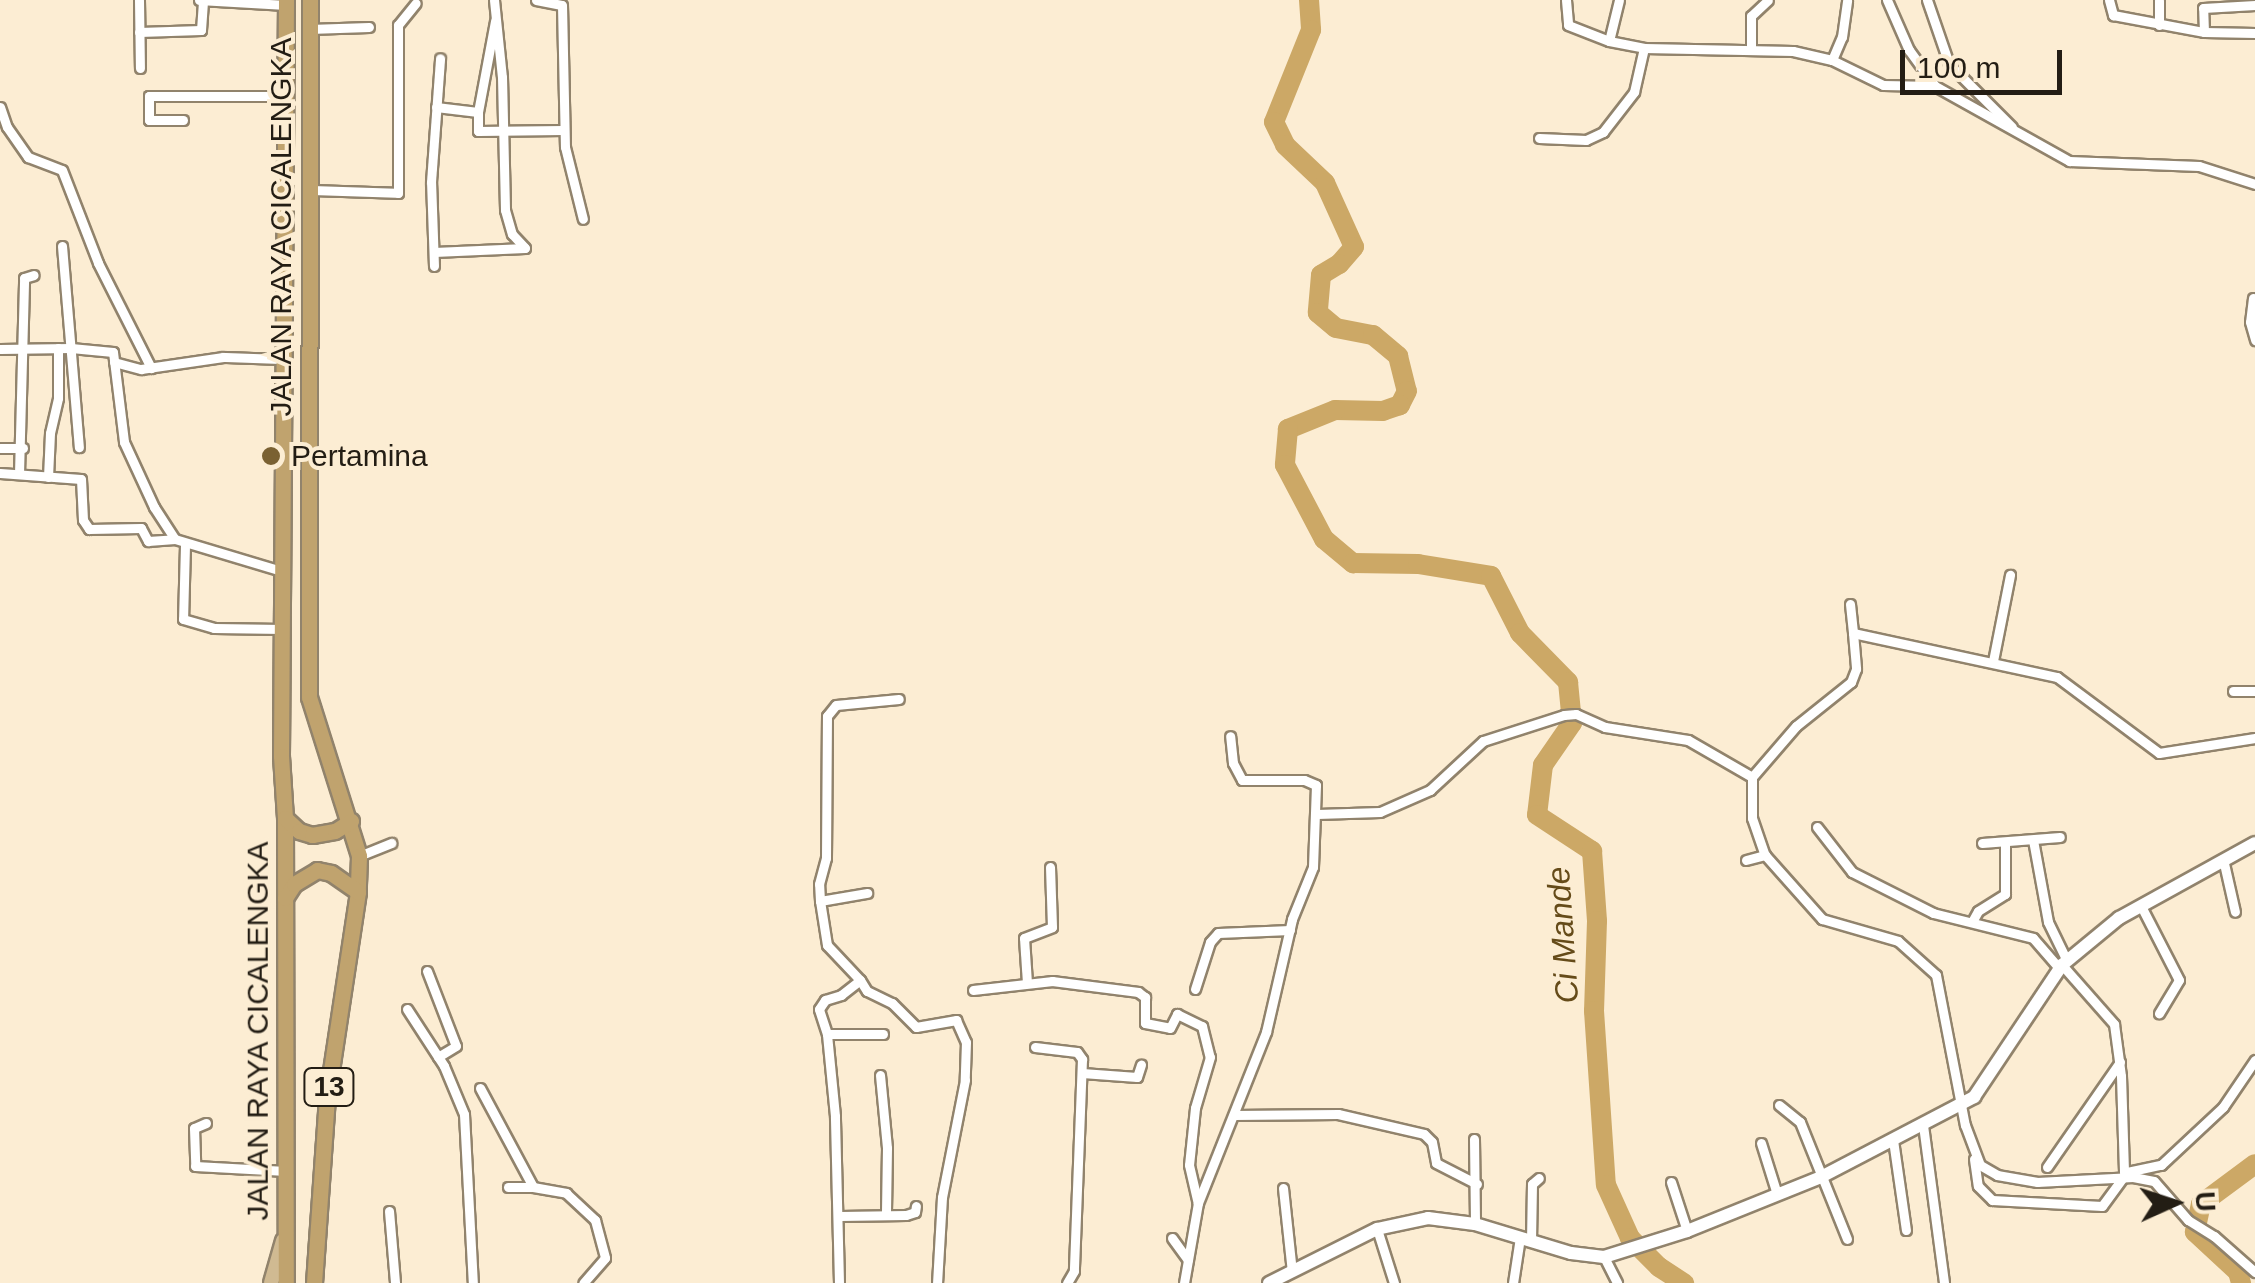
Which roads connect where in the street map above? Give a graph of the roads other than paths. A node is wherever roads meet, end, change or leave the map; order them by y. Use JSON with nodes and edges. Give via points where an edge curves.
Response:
{"nodes":[{"id":1,"x":139,"y":0,"type":"edge"},
{"id":2,"x":201,"y":0,"type":"edge"},
{"id":3,"x":310,"y":0,"type":"edge"},
{"id":4,"x":494,"y":0,"type":"edge"},
{"id":5,"x":536,"y":0,"type":"edge"},
{"id":6,"x":1566,"y":0,"type":"edge"},
{"id":7,"x":1619,"y":0,"type":"edge"},
{"id":8,"x":1768,"y":0,"type":"edge"},
{"id":9,"x":1847,"y":0,"type":"edge"},
{"id":10,"x":1887,"y":0,"type":"edge"},
{"id":11,"x":1927,"y":0,"type":"edge"},
{"id":12,"x":2110,"y":0,"type":"edge"},
{"id":13,"x":2159,"y":0,"type":"edge"},
{"id":14,"x":286,"y":2,"type":"edge"},
{"id":15,"x":416,"y":3,"type":"dead end"},
{"id":16,"x":2254,"y":3,"type":"edge"},
{"id":17,"x":2203,"y":4,"type":"edge"},
{"id":18,"x":496,"y":16,"type":"junction"},
{"id":19,"x":2160,"y":25,"type":"junction"},
{"id":20,"x":369,"y":27,"type":"dead end"},
{"id":21,"x":310,"y":29,"type":"junction"},
{"id":22,"x":138,"y":32,"type":"junction"},
{"id":23,"x":2204,"y":32,"type":"junction"},
{"id":24,"x":2255,"y":33,"type":"edge"},
{"id":25,"x":1609,"y":41,"type":"junction"},
{"id":26,"x":1644,"y":48,"type":"junction"},
{"id":27,"x":1750,"y":49,"type":"junction"},
{"id":28,"x":440,"y":58,"type":"dead end"},
{"id":29,"x":1832,"y":60,"type":"junction"},
{"id":30,"x":140,"y":68,"type":"dead end"},
{"id":31,"x":1935,"y":86,"type":"junction"},
{"id":32,"x":286,"y":96,"type":"junction"},
{"id":33,"x":436,"y":107,"type":"junction"},
{"id":34,"x":0,"y":108,"type":"edge"},
{"id":35,"x":478,"y":112,"type":"junction"},
{"id":36,"x":183,"y":120,"type":"dead end"},
{"id":37,"x":563,"y":130,"type":"junction"},
{"id":38,"x":503,"y":132,"type":"junction"},
{"id":39,"x":2020,"y":134,"type":"junction"},
{"id":40,"x":1540,"y":138,"type":"dead end"},
{"id":41,"x":2255,"y":184,"type":"edge"},
{"id":42,"x":309,"y":190,"type":"junction"},
{"id":43,"x":583,"y":219,"type":"dead end"},
{"id":44,"x":62,"y":246,"type":"dead end"},
{"id":45,"x":434,"y":252,"type":"junction"},
{"id":46,"x":434,"y":266,"type":"dead end"},
{"id":47,"x":34,"y":275,"type":"dead end"},
{"id":48,"x":2254,"y":298,"type":"edge"},
{"id":49,"x":2255,"y":340,"type":"edge"},
{"id":50,"x":25,"y":348,"type":"junction"},
{"id":51,"x":58,"y":348,"type":"junction"},
{"id":52,"x":71,"y":348,"type":"junction"},
{"id":53,"x":0,"y":349,"type":"edge"},
{"id":54,"x":284,"y":358,"type":"junction"},
{"id":55,"x":114,"y":362,"type":"junction"},
{"id":56,"x":151,"y":368,"type":"junction"},
{"id":57,"x":78,"y":447,"type":"dead end"},
{"id":58,"x":0,"y":448,"type":"edge"},
{"id":59,"x":23,"y":448,"type":"junction"},
{"id":60,"x":0,"y":473,"type":"edge"},
{"id":61,"x":20,"y":474,"type":"junction"},
{"id":62,"x":48,"y":477,"type":"junction"},
{"id":63,"x":180,"y":542,"type":"junction"},
{"id":64,"x":282,"y":571,"type":"junction"},
{"id":65,"x":2010,"y":575,"type":"dead end"},
{"id":66,"x":1850,"y":604,"type":"dead end"},
{"id":67,"x":283,"y":630,"type":"junction"},
{"id":68,"x":1853,"y":633,"type":"junction"},
{"id":69,"x":1993,"y":661,"type":"junction"},
{"id":70,"x":2232,"y":691,"type":"dead end"},
{"id":71,"x":2255,"y":691,"type":"edge"},
{"id":72,"x":899,"y":699,"type":"dead end"},
{"id":73,"x":1230,"y":736,"type":"dead end"},
{"id":74,"x":2255,"y":738,"type":"edge"},
{"id":75,"x":1752,"y":777,"type":"junction"},
{"id":76,"x":1317,"y":814,"type":"junction"},
{"id":77,"x":286,"y":818,"type":"junction"},
{"id":78,"x":351,"y":820,"type":"junction"},
{"id":79,"x":1817,"y":827,"type":"dead end"},
{"id":80,"x":2060,"y":837,"type":"dead end"},
{"id":81,"x":2034,"y":840,"type":"junction"},
{"id":82,"x":2005,"y":842,"type":"junction"},
{"id":83,"x":392,"y":843,"type":"dead end"},
{"id":84,"x":1982,"y":843,"type":"dead end"},
{"id":85,"x":2255,"y":843,"type":"edge"},
{"id":86,"x":1765,"y":855,"type":"junction"},
{"id":87,"x":359,"y":856,"type":"junction"},
{"id":88,"x":2223,"y":858,"type":"junction"},
{"id":89,"x":1746,"y":860,"type":"dead end"},
{"id":90,"x":1050,"y":867,"type":"dead end"},
{"id":91,"x":358,"y":892,"type":"junction"},
{"id":92,"x":867,"y":893,"type":"dead end"},
{"id":93,"x":285,"y":898,"type":"junction"},
{"id":94,"x":820,"y":901,"type":"junction"},
{"id":95,"x":2141,"y":906,"type":"junction"},
{"id":96,"x":2235,"y":912,"type":"dead end"},
{"id":97,"x":1973,"y":920,"type":"junction"},
{"id":98,"x":1290,"y":930,"type":"junction"},
{"id":99,"x":2063,"y":964,"type":"junction"},
{"id":100,"x":427,"y":971,"type":"dead end"},
{"id":101,"x":860,"y":980,"type":"junction"},
{"id":102,"x":1027,"y":983,"type":"junction"},
{"id":103,"x":1195,"y":989,"type":"dead end"},
{"id":104,"x":973,"y":990,"type":"dead end"},
{"id":105,"x":407,"y":1009,"type":"dead end"},
{"id":106,"x":2160,"y":1013,"type":"dead end"},
{"id":107,"x":827,"y":1034,"type":"junction"},
{"id":108,"x":883,"y":1034,"type":"dead end"},
{"id":109,"x":1034,"y":1047,"type":"dead end"},
{"id":110,"x":438,"y":1057,"type":"junction"},
{"id":111,"x":2255,"y":1060,"type":"edge"},
{"id":112,"x":2120,"y":1062,"type":"junction"},
{"id":113,"x":1141,"y":1065,"type":"dead end"},
{"id":114,"x":1082,"y":1073,"type":"junction"},
{"id":115,"x":880,"y":1076,"type":"dead end"},
{"id":116,"x":480,"y":1088,"type":"dead end"},
{"id":117,"x":1779,"y":1104,"type":"dead end"},
{"id":118,"x":1961,"y":1106,"type":"junction"},
{"id":119,"x":1234,"y":1115,"type":"junction"},
{"id":120,"x":206,"y":1123,"type":"dead end"},
{"id":121,"x":1923,"y":1125,"type":"junction"},
{"id":122,"x":1474,"y":1139,"type":"dead end"},
{"id":123,"x":1893,"y":1140,"type":"junction"},
{"id":124,"x":1761,"y":1143,"type":"dead end"},
{"id":125,"x":1974,"y":1156,"type":"junction"},
{"id":126,"x":2048,"y":1167,"type":"dead end"},
{"id":127,"x":286,"y":1171,"type":"junction"},
{"id":128,"x":1821,"y":1176,"type":"junction"},
{"id":129,"x":2122,"y":1176,"type":"junction"},
{"id":130,"x":1538,"y":1178,"type":"dead end"},
{"id":131,"x":1671,"y":1182,"type":"dead end"},
{"id":132,"x":1477,"y":1184,"type":"junction"},
{"id":133,"x":533,"y":1187,"type":"junction"},
{"id":134,"x":508,"y":1188,"type":"dead end"},
{"id":135,"x":1283,"y":1188,"type":"dead end"},
{"id":136,"x":1777,"y":1194,"type":"junction"},
{"id":137,"x":1198,"y":1202,"type":"junction"},
{"id":138,"x":916,"y":1206,"type":"dead end"},
{"id":139,"x":389,"y":1212,"type":"dead end"},
{"id":140,"x":886,"y":1215,"type":"junction"},
{"id":141,"x":840,"y":1216,"type":"junction"},
{"id":142,"x":1475,"y":1224,"type":"junction"},
{"id":143,"x":1377,"y":1229,"type":"junction"},
{"id":144,"x":286,"y":1230,"type":"junction"},
{"id":145,"x":1906,"y":1230,"type":"dead end"},
{"id":146,"x":1687,"y":1231,"type":"junction"},
{"id":147,"x":1172,"y":1238,"type":"dead end"},
{"id":148,"x":1525,"y":1239,"type":"junction"},
{"id":149,"x":1846,"y":1239,"type":"dead end"},
{"id":150,"x":1604,"y":1257,"type":"junction"},
{"id":151,"x":1188,"y":1260,"type":"junction"},
{"id":152,"x":1292,"y":1272,"type":"junction"},
{"id":153,"x":2255,"y":1272,"type":"edge"},
{"id":154,"x":270,"y":1283,"type":"edge"},
{"id":155,"x":286,"y":1283,"type":"edge"},
{"id":156,"x":314,"y":1283,"type":"edge"},
{"id":157,"x":395,"y":1283,"type":"edge"},
{"id":158,"x":473,"y":1283,"type":"edge"},
{"id":159,"x":584,"y":1283,"type":"edge"},
{"id":160,"x":839,"y":1283,"type":"edge"},
{"id":161,"x":937,"y":1283,"type":"edge"},
{"id":162,"x":1067,"y":1283,"type":"edge"},
{"id":163,"x":1184,"y":1283,"type":"edge"},
{"id":164,"x":1269,"y":1283,"type":"edge"},
{"id":165,"x":1394,"y":1283,"type":"edge"},
{"id":166,"x":1513,"y":1283,"type":"edge"},
{"id":167,"x":1616,"y":1283,"type":"edge"},
{"id":168,"x":1944,"y":1283,"type":"edge"}],
"edges":[{"from":1,"to":22,"type":"street"},
{"from":2,"to":14,"type":"street"},
{"from":2,"to":22,"type":"street","via":[[200,30]]},
{"from":3,"to":21,"type":"highway","name":"JALAN RAYA CICALENGKA","number":"13"},
{"from":4,"to":18,"type":"street"},
{"from":5,"to":37,"type":"street","via":[[562,5]]},
{"from":6,"to":25,"type":"street","via":[[1568,24]]},
{"from":7,"to":25,"type":"street"},
{"from":8,"to":27,"type":"street","via":[[1750,16]]},
{"from":9,"to":29,"type":"street"},
{"from":10,"to":31,"type":"street"},
{"from":11,"to":39,"type":"street","via":[[1950,64]]},
{"from":12,"to":19,"type":"street","via":[[2113,16]]},
{"from":13,"to":19,"type":"street"},
{"from":14,"to":32,"type":"highway","name":"JALAN RAYA CICALENGKA","number":"13"},
{"from":15,"to":42,"type":"street","via":[[398,25],[398,193]]},
{"from":16,"to":17,"type":"street"},
{"from":17,"to":23,"type":"street"},
{"from":18,"to":35,"type":"street"},
{"from":18,"to":38,"type":"street"},
{"from":19,"to":23,"type":"street"},
{"from":20,"to":21,"type":"street"},
{"from":21,"to":42,"type":"highway","name":"JALAN RAYA CICALENGKA","number":"13"},
{"from":22,"to":30,"type":"street"},
{"from":23,"to":24,"type":"street"},
{"from":25,"to":26,"type":"street"},
{"from":26,"to":27,"type":"street"},
{"from":26,"to":40,"type":"street","via":[[1634,92],[1603,132],[1586,140]]},
{"from":27,"to":29,"type":"street"},
{"from":28,"to":33,"type":"street"},
{"from":29,"to":31,"type":"street","via":[[1883,85]]},
{"from":31,"to":39,"type":"street"},
{"from":32,"to":36,"type":"street","via":[[149,96],[149,120]]},
{"from":32,"to":54,"type":"highway","name":"JALAN RAYA CICALENGKA","number":"13"},
{"from":33,"to":35,"type":"street"},
{"from":33,"to":45,"type":"street"},
{"from":34,"to":56,"type":"street","via":[[31,160],[62,170]]},
{"from":35,"to":38,"type":"street","via":[[478,131]]},
{"from":37,"to":38,"type":"street"},
{"from":37,"to":43,"type":"street"},
{"from":38,"to":45,"type":"street","via":[[506,221],[526,248]]},
{"from":39,"to":41,"type":"street","via":[[2070,160],[2198,166]]},
{"from":42,"to":78,"type":"highway","name":"JALAN RAYA CICALENGKA","number":"13","via":[[308,697]]},
{"from":44,"to":52,"type":"street"},
{"from":45,"to":46,"type":"street"},
{"from":47,"to":50,"type":"street","via":[[24,278]]},
{"from":48,"to":49,"type":"street"},
{"from":50,"to":51,"type":"street"},
{"from":50,"to":53,"type":"street"},
{"from":50,"to":59,"type":"street"},
{"from":51,"to":52,"type":"street"},
{"from":51,"to":62,"type":"street"},
{"from":52,"to":55,"type":"street","via":[[109,350]]},
{"from":52,"to":57,"type":"street"},
{"from":54,"to":56,"type":"street","via":[[223,357]]},
{"from":54,"to":64,"type":"highway","name":"JALAN RAYA CICALENGKA","number":"13"},
{"from":55,"to":56,"type":"street"},
{"from":55,"to":63,"type":"street","via":[[124,442],[154,507]]},
{"from":58,"to":59,"type":"street"},
{"from":59,"to":61,"type":"street"},
{"from":60,"to":61,"type":"street"},
{"from":61,"to":62,"type":"street"},
{"from":62,"to":63,"type":"street","via":[[82,480],[83,520],[92,530],[141,528],[148,541]]},
{"from":63,"to":64,"type":"street"},
{"from":63,"to":67,"type":"street","via":[[183,620]]},
{"from":64,"to":67,"type":"highway","name":"JALAN RAYA CICALENGKA","number":"13"},
{"from":65,"to":69,"type":"street"},
{"from":66,"to":68,"type":"street"},
{"from":67,"to":77,"type":"highway","name":"JALAN RAYA CICALENGKA","number":"13","via":[[280,756]]},
{"from":68,"to":69,"type":"street"},
{"from":68,"to":75,"type":"street","via":[[1851,682],[1796,726]]},
{"from":69,"to":74,"type":"street","via":[[2074,686],[2159,753]]},
{"from":70,"to":71,"type":"street"},
{"from":72,"to":94,"type":"street","via":[[829,709]]},
{"from":73,"to":76,"type":"street","via":[[1242,780],[1313,780]]},
{"from":75,"to":76,"type":"street","via":[[1688,740],[1564,715],[1483,741],[1430,790],[1380,812]]},
{"from":75,"to":86,"type":"street","via":[[1752,818]]},
{"from":76,"to":98,"type":"street","via":[[1310,882]]},
{"from":77,"to":78,"type":"highway","via":[[312,835]]},
{"from":77,"to":93,"type":"highway","name":"JALAN RAYA CICALENGKA","number":"13"},
{"from":78,"to":87,"type":"highway","name":"JALAN RAYA CICALENGKA","number":"13"},
{"from":79,"to":97,"type":"street","via":[[1852,872],[1934,913]]},
{"from":80,"to":81,"type":"street"},
{"from":81,"to":82,"type":"street"},
{"from":81,"to":99,"type":"street","via":[[2048,922]]},
{"from":82,"to":84,"type":"street"},
{"from":82,"to":97,"type":"street","via":[[2005,894]]},
{"from":83,"to":87,"type":"street"},
{"from":85,"to":88,"type":"main road"},
{"from":86,"to":89,"type":"street"},
{"from":86,"to":118,"type":"street","via":[[1822,919],[1898,941],[1936,975]]},
{"from":87,"to":91,"type":"highway","name":"JALAN RAYA CICALENGKA","number":"13"},
{"from":88,"to":95,"type":"main road"},
{"from":88,"to":96,"type":"street"},
{"from":90,"to":102,"type":"street","via":[[1052,927],[1024,938]]},
{"from":91,"to":93,"type":"highway","via":[[317,870]]},
{"from":91,"to":156,"type":"highway","name":"JALAN RAYA CICALENGKA","number":"13","via":[[329,1082]]},
{"from":92,"to":94,"type":"street"},
{"from":93,"to":127,"type":"highway","name":"JALAN RAYA CICALENGKA","number":"13"},
{"from":94,"to":101,"type":"street","via":[[827,945]]},
{"from":95,"to":99,"type":"main road"},
{"from":95,"to":106,"type":"street","via":[[2179,980]]},
{"from":97,"to":99,"type":"street","via":[[2033,938]]},
{"from":98,"to":103,"type":"street","via":[[1218,933]]},
{"from":98,"to":119,"type":"street","via":[[1266,1032]]},
{"from":99,"to":112,"type":"street","via":[[2108,1014]]},
{"from":99,"to":118,"type":"main road","via":[[1984,1085]]},
{"from":100,"to":110,"type":"street","via":[[456,1046]]},
{"from":101,"to":107,"type":"street","via":[[821,1004]]},
{"from":101,"to":161,"type":"street","via":[[866,992],[892,1004],[916,1027],[956,1020],[966,1042],[942,1197]]},
{"from":102,"to":104,"type":"street"},
{"from":102,"to":137,"type":"street","via":[[1143,993],[1145,1023],[1170,1028],[1178,1014],[1202,1026],[1210,1058],[1195,1108],[1189,1165]]},
{"from":105,"to":110,"type":"street"},
{"from":107,"to":108,"type":"street"},
{"from":107,"to":141,"type":"street"},
{"from":109,"to":114,"type":"street","via":[[1081,1054]]},
{"from":110,"to":158,"type":"street","via":[[467,1128]]},
{"from":111,"to":129,"type":"street","via":[[2231,1098],[2164,1163]]},
{"from":112,"to":126,"type":"street"},
{"from":112,"to":129,"type":"street"},
{"from":113,"to":114,"type":"street","via":[[1136,1077]]},
{"from":114,"to":162,"type":"street","via":[[1074,1271]]},
{"from":115,"to":140,"type":"street"},
{"from":116,"to":133,"type":"street"},
{"from":117,"to":128,"type":"street","via":[[1800,1122]]},
{"from":118,"to":121,"type":"main road"},
{"from":118,"to":125,"type":"street"},
{"from":119,"to":132,"type":"street","via":[[1338,1114],[1424,1134],[1440,1167]]},
{"from":119,"to":137,"type":"street"},
{"from":120,"to":127,"type":"street","via":[[194,1128],[195,1166]]},
{"from":121,"to":123,"type":"main road"},
{"from":121,"to":168,"type":"street"},
{"from":122,"to":132,"type":"street"},
{"from":123,"to":128,"type":"main road"},
{"from":123,"to":145,"type":"street"},
{"from":124,"to":136,"type":"street"},
{"from":125,"to":129,"type":"street","via":[[1986,1170],[2015,1179]]},
{"from":125,"to":129,"type":"street","via":[[1974,1176],[1984,1194],[2008,1204],[2097,1208],[2107,1204]]},
{"from":127,"to":144,"type":"highway","name":"JALAN RAYA CICALENGKA","number":"13"},
{"from":128,"to":136,"type":"main road"},
{"from":128,"to":149,"type":"street"},
{"from":129,"to":153,"type":"street","via":[[2158,1183],[2188,1220]]},
{"from":130,"to":148,"type":"street"},
{"from":131,"to":146,"type":"street"},
{"from":132,"to":142,"type":"street"},
{"from":133,"to":134,"type":"street"},
{"from":133,"to":159,"type":"street","via":[[566,1192],[595,1220],[606,1258]]},
{"from":135,"to":152,"type":"street"},
{"from":136,"to":146,"type":"main road"},
{"from":137,"to":151,"type":"street"},
{"from":138,"to":140,"type":"street","via":[[912,1214]]},
{"from":139,"to":157,"type":"street"},
{"from":140,"to":141,"type":"street"},
{"from":141,"to":160,"type":"street"},
{"from":142,"to":143,"type":"main road","via":[[1428,1218]]},
{"from":142,"to":148,"type":"main road"},
{"from":143,"to":152,"type":"main road"},
{"from":143,"to":165,"type":"street"},
{"from":144,"to":154,"type":"main road"},
{"from":144,"to":155,"type":"highway","name":"JALAN RAYA CICALENGKA","number":"13"},
{"from":146,"to":150,"type":"main road"},
{"from":147,"to":151,"type":"street"},
{"from":148,"to":150,"type":"main road"},
{"from":148,"to":166,"type":"street"},
{"from":150,"to":167,"type":"street"},
{"from":151,"to":163,"type":"street"},
{"from":152,"to":164,"type":"main road"}]}
